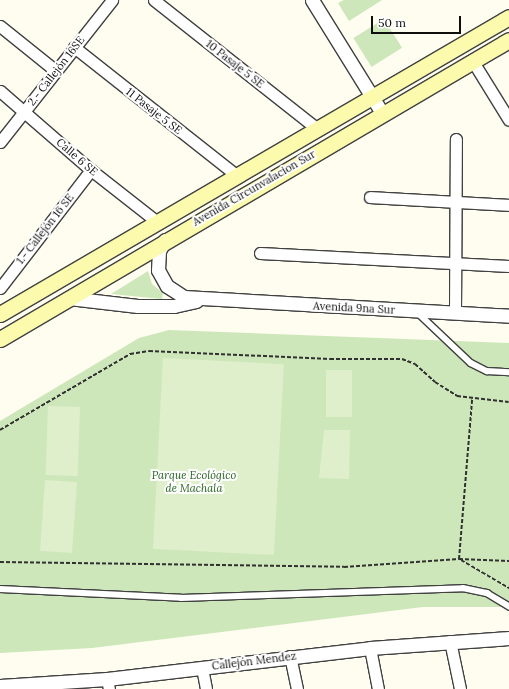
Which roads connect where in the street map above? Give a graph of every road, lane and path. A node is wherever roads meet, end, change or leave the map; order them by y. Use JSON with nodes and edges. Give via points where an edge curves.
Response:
{"nodes":[{"id":1,"x":154,"y":0,"type":"edge"},
{"id":2,"x":312,"y":0,"type":"edge"},
{"id":3,"x":107,"y":2,"type":"edge"},
{"id":4,"x":509,"y":17,"type":"edge"},
{"id":5,"x":0,"y":26,"type":"edge"},
{"id":6,"x":509,"y":40,"type":"edge"},
{"id":7,"x":74,"y":47,"type":"junction"},
{"id":8,"x":472,"y":60,"type":"junction"},
{"id":9,"x":56,"y":70,"type":"junction"},
{"id":10,"x":0,"y":91,"type":"edge"},
{"id":11,"x":371,"y":95,"type":"junction"},
{"id":12,"x":25,"y":110,"type":"junction"},
{"id":13,"x":382,"y":114,"type":"junction"},
{"id":14,"x":509,"y":120,"type":"edge"},
{"id":15,"x":322,"y":124,"type":"junction"},
{"id":16,"x":338,"y":139,"type":"junction"},
{"id":17,"x":456,"y":139,"type":"dead end"},
{"id":18,"x":0,"y":142,"type":"edge"},
{"id":19,"x":91,"y":170,"type":"junction"},
{"id":20,"x":235,"y":174,"type":"junction"},
{"id":21,"x":370,"y":197,"type":"dead end"},
{"id":22,"x":456,"y":202,"type":"junction"},
{"id":23,"x":509,"y":205,"type":"edge"},
{"id":24,"x":156,"y":221,"type":"junction"},
{"id":25,"x":165,"y":240,"type":"junction"},
{"id":26,"x":260,"y":253,"type":"dead end"},
{"id":27,"x":456,"y":266,"type":"junction"},
{"id":28,"x":509,"y":266,"type":"edge"},
{"id":29,"x":0,"y":288,"type":"edge"},
{"id":30,"x":69,"y":298,"type":"junction"},
{"id":31,"x":199,"y":301,"type":"junction"},
{"id":32,"x":417,"y":311,"type":"junction"},
{"id":33,"x":455,"y":313,"type":"junction"},
{"id":34,"x":0,"y":314,"type":"edge"},
{"id":35,"x":509,"y":316,"type":"edge"},
{"id":36,"x":0,"y":320,"type":"edge"},
{"id":37,"x":4,"y":336,"type":"edge"},
{"id":38,"x":509,"y":372,"type":"edge"},
{"id":39,"x":472,"y":400,"type":"junction"},
{"id":40,"x":509,"y":402,"type":"edge"},
{"id":41,"x":0,"y":430,"type":"edge"},
{"id":42,"x":460,"y":559,"type":"junction"},
{"id":43,"x":509,"y":561,"type":"edge"},
{"id":44,"x":0,"y":562,"type":"edge"},
{"id":45,"x":509,"y":588,"type":"edge"},
{"id":46,"x":0,"y":589,"type":"edge"},
{"id":47,"x":509,"y":606,"type":"edge"},
{"id":48,"x":509,"y":638,"type":"edge"},
{"id":49,"x":450,"y":641,"type":"junction"},
{"id":50,"x":370,"y":648,"type":"junction"},
{"id":51,"x":290,"y":656,"type":"junction"},
{"id":52,"x":202,"y":668,"type":"junction"},
{"id":53,"x":108,"y":684,"type":"edge"},
{"id":54,"x":0,"y":686,"type":"edge"},
{"id":55,"x":206,"y":689,"type":"edge"},
{"id":56,"x":297,"y":689,"type":"edge"},
{"id":57,"x":378,"y":689,"type":"edge"},
{"id":58,"x":460,"y":689,"type":"edge"}],
"edges":[{"from":1,"to":15,"type":"street","name":"10 Pasaje 5 SE"},
{"from":2,"to":11,"type":"street","via":[[339,48]]},
{"from":3,"to":7,"type":"street","name":"2.- Callejón 16SE"},
{"from":4,"to":11,"type":"main road","name":"Avenida Circunvalacion Sur"},
{"from":5,"to":9,"type":"street"},
{"from":6,"to":8,"type":"main road","name":"Avenida Circunvalacion Sur"},
{"from":7,"to":9,"type":"street","name":"2.- Callejón 16SE"},
{"from":7,"to":20,"type":"street","name":"11 Pasaje 5 SE"},
{"from":8,"to":13,"type":"main road","name":"Avenida Circunvalacion Sur"},
{"from":8,"to":14,"type":"street"},
{"from":9,"to":12,"type":"street","name":"2.- Callejón 16SE"},
{"from":10,"to":12,"type":"street","name":"Calle 6 SE"},
{"from":11,"to":13,"type":"street"},
{"from":11,"to":15,"type":"main road","name":"Avenida Circunvalacion Sur"},
{"from":12,"to":18,"type":"street","name":"2.- Callejón 16SE"},
{"from":12,"to":19,"type":"street","name":"Calle 6 SE"},
{"from":13,"to":16,"type":"main road","name":"Avenida Circunvalacion Sur"},
{"from":15,"to":16,"type":"main road"},
{"from":15,"to":20,"type":"main road","name":"Avenida Circunvalacion Sur"},
{"from":16,"to":25,"type":"main road","name":"Avenida Circunvalacion Sur"},
{"from":17,"to":22,"type":"street"},
{"from":19,"to":24,"type":"street","name":"Calle 6 SE"},
{"from":19,"to":29,"type":"street","name":"1.- Callejón 16 SE"},
{"from":20,"to":24,"type":"main road","name":"Avenida Circunvalacion Sur"},
{"from":21,"to":22,"type":"street"},
{"from":22,"to":23,"type":"street"},
{"from":22,"to":27,"type":"street"},
{"from":24,"to":34,"type":"main road","name":"Avenida Circunvalacion Sur"},
{"from":25,"to":30,"type":"main road","name":"Avenida Circunvalacion Sur"},
{"from":25,"to":31,"type":"street","name":"Avenida 9na Sur","via":[[157,260],[162,279],[174,292]]},
{"from":26,"to":27,"type":"street"},
{"from":27,"to":28,"type":"street"},
{"from":27,"to":33,"type":"street"},
{"from":30,"to":31,"type":"street","name":"Avenida 9na Sur","via":[[138,306],[174,306]]},
{"from":30,"to":37,"type":"main road","name":"Avenida Circunvalacion Sur"},
{"from":31,"to":32,"type":"street","name":"Avenida 9na Sur"},
{"from":32,"to":33,"type":"street","name":"Avenida 9na Sur"},
{"from":32,"to":38,"type":"lane","via":[[471,363],[487,371]]},
{"from":33,"to":35,"type":"street","name":"Avenida 9na Sur"},
{"from":36,"to":37,"type":"main road"},
{"from":39,"to":40,"type":"path"},
{"from":39,"to":41,"type":"path","via":[[457,396],[435,382],[415,364],[402,359],[330,359],[149,351],[123,358]]},
{"from":39,"to":42,"type":"path"},
{"from":42,"to":43,"type":"path"},
{"from":42,"to":44,"type":"path","via":[[344,567]]},
{"from":42,"to":45,"type":"path"},
{"from":46,"to":47,"type":"lane","via":[[181,598],[463,588],[487,593]]},
{"from":48,"to":49,"type":"street","name":"Callejón Mendez"},
{"from":49,"to":50,"type":"street","name":"Callejón Mendez"},
{"from":49,"to":58,"type":"street"},
{"from":50,"to":51,"type":"street","name":"Callejón Mendez"},
{"from":50,"to":57,"type":"street"},
{"from":51,"to":52,"type":"street","name":"Callejón Mendez"},
{"from":51,"to":56,"type":"street"},
{"from":52,"to":53,"type":"street","name":"Callejón Mendez"},
{"from":52,"to":55,"type":"street"},
{"from":53,"to":54,"type":"street","name":"Callejón Mendez"}]}
